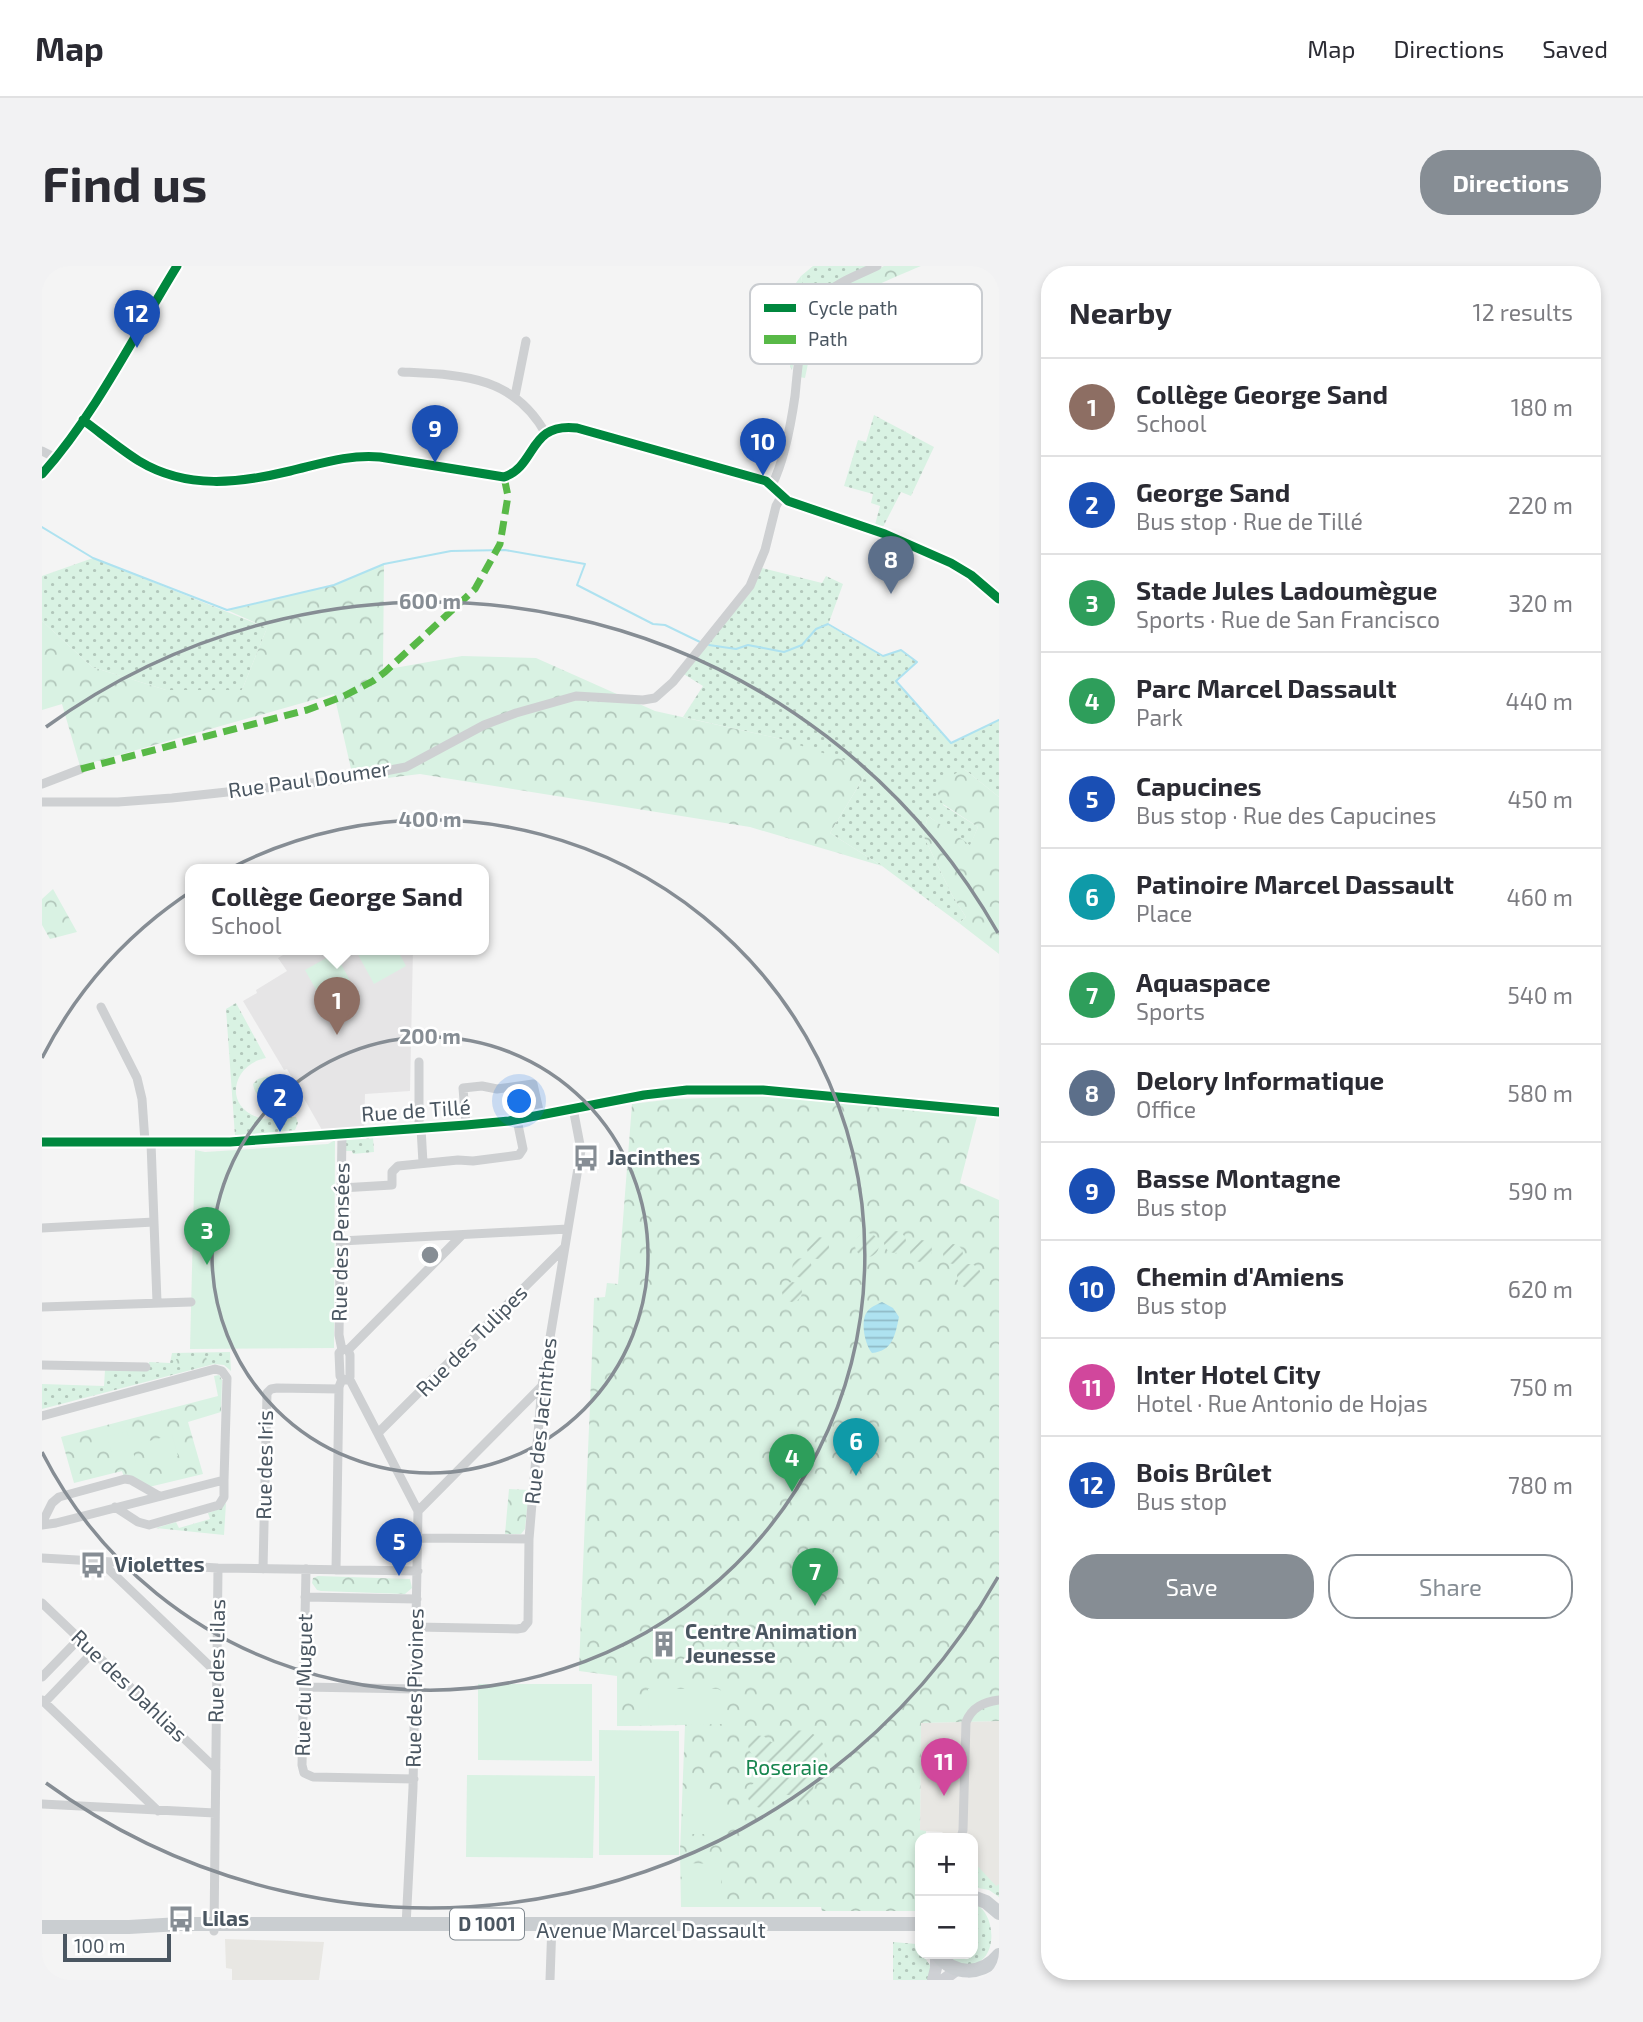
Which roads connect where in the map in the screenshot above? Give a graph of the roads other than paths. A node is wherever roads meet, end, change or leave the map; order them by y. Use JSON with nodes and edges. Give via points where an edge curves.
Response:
{"nodes":[{"id":1,"x":177,"y":266,"type":"edge"},
{"id":2,"x":877,"y":266,"type":"edge"},
{"id":3,"x":842,"y":284,"type":"edge"},
{"id":4,"x":526,"y":341,"type":"dead end"},
{"id":5,"x":798,"y":364,"type":"edge"},
{"id":6,"x":402,"y":372,"type":"dead end"},
{"id":7,"x":515,"y":396,"type":"junction"},
{"id":8,"x":83,"y":420,"type":"junction"},
{"id":9,"x":546,"y":434,"type":"junction"},
{"id":10,"x":42,"y":451,"type":"edge"},
{"id":11,"x":56,"y":458,"type":"junction"},
{"id":12,"x":42,"y":474,"type":"edge"},
{"id":13,"x":772,"y":485,"type":"junction"},
{"id":14,"x":780,"y":496,"type":"junction"},
{"id":15,"x":999,"y":599,"type":"edge"},
{"id":16,"x":81,"y":769,"type":"dead end"},
{"id":17,"x":42,"y":784,"type":"edge"},
{"id":18,"x":42,"y":802,"type":"edge"},
{"id":19,"x":101,"y":1007,"type":"dead end"},
{"id":20,"x":419,"y":1062,"type":"dead end"},
{"id":21,"x":573,"y":1108,"type":"junction"},
{"id":22,"x":999,"y":1112,"type":"edge"},
{"id":23,"x":540,"y":1115,"type":"junction"},
{"id":24,"x":517,"y":1120,"type":"junction"},
{"id":25,"x":466,"y":1125,"type":"junction"},
{"id":26,"x":420,"y":1128,"type":"junction"},
{"id":27,"x":342,"y":1134,"type":"junction"},
{"id":28,"x":42,"y":1142,"type":"edge"},
{"id":29,"x":148,"y":1142,"type":"junction"},
{"id":30,"x":423,"y":1163,"type":"junction"},
{"id":31,"x":341,"y":1188,"type":"junction"},
{"id":32,"x":154,"y":1222,"type":"junction"},
{"id":33,"x":42,"y":1228,"type":"edge"},
{"id":34,"x":568,"y":1229,"type":"junction"},
{"id":35,"x":462,"y":1235,"type":"junction"},
{"id":36,"x":341,"y":1241,"type":"junction"},
{"id":37,"x":565,"y":1248,"type":"junction"},
{"id":38,"x":158,"y":1302,"type":"junction"},
{"id":39,"x":191,"y":1302,"type":"dead end"},
{"id":40,"x":42,"y":1307,"type":"edge"},
{"id":41,"x":345,"y":1350,"type":"junction"},
{"id":42,"x":42,"y":1365,"type":"edge"},
{"id":43,"x":146,"y":1367,"type":"dead end"},
{"id":44,"x":346,"y":1379,"type":"junction"},
{"id":45,"x":542,"y":1386,"type":"junction"},
{"id":46,"x":339,"y":1389,"type":"junction"},
{"id":47,"x":42,"y":1416,"type":"edge"},
{"id":48,"x":378,"y":1433,"type":"junction"},
{"id":49,"x":224,"y":1480,"type":"junction"},
{"id":50,"x":159,"y":1496,"type":"junction"},
{"id":51,"x":115,"y":1507,"type":"junction"},
{"id":52,"x":418,"y":1511,"type":"junction"},
{"id":53,"x":42,"y":1524,"type":"edge"},
{"id":54,"x":418,"y":1538,"type":"junction"},
{"id":55,"x":529,"y":1539,"type":"junction"},
{"id":56,"x":42,"y":1558,"type":"edge"},
{"id":57,"x":100,"y":1561,"type":"junction"},
{"id":58,"x":218,"y":1568,"type":"junction"},
{"id":59,"x":263,"y":1569,"type":"junction"},
{"id":60,"x":306,"y":1569,"type":"junction"},
{"id":61,"x":336,"y":1570,"type":"junction"},
{"id":62,"x":418,"y":1571,"type":"junction"},
{"id":63,"x":305,"y":1597,"type":"junction"},
{"id":64,"x":417,"y":1599,"type":"junction"},
{"id":65,"x":42,"y":1603,"type":"edge"},
{"id":66,"x":416,"y":1627,"type":"junction"},
{"id":67,"x":79,"y":1639,"type":"junction"},
{"id":68,"x":93,"y":1652,"type":"junction"},
{"id":69,"x":217,"y":1672,"type":"junction"},
{"id":70,"x":42,"y":1677,"type":"edge"},
{"id":71,"x":304,"y":1687,"type":"junction"},
{"id":72,"x":415,"y":1689,"type":"junction"},
{"id":73,"x":999,"y":1700,"type":"edge"},
{"id":74,"x":43,"y":1701,"type":"edge"},
{"id":75,"x":216,"y":1769,"type":"junction"},
{"id":76,"x":414,"y":1779,"type":"junction"},
{"id":77,"x":42,"y":1804,"type":"edge"},
{"id":78,"x":158,"y":1811,"type":"junction"},
{"id":79,"x":215,"y":1813,"type":"junction"},
{"id":80,"x":963,"y":1833,"type":"edge"},
{"id":81,"x":978,"y":1899,"type":"edge"},
{"id":82,"x":996,"y":1905,"type":"edge"},
{"id":83,"x":915,"y":1924,"type":"edge"},
{"id":84,"x":42,"y":1927,"type":"edge"},
{"id":85,"x":406,"y":1927,"type":"junction"},
{"id":86,"x":552,"y":1927,"type":"junction"},
{"id":87,"x":214,"y":1928,"type":"junction"},
{"id":88,"x":915,"y":1936,"type":"edge"},
{"id":89,"x":999,"y":1955,"type":"edge"},
{"id":90,"x":937,"y":1959,"type":"edge"},
{"id":91,"x":941,"y":1959,"type":"edge"},
{"id":92,"x":963,"y":1970,"type":"junction"},
{"id":93,"x":550,"y":1980,"type":"edge"},
{"id":94,"x":933,"y":1980,"type":"edge"},
{"id":95,"x":943,"y":1980,"type":"edge"},
{"id":96,"x":982,"y":1980,"type":"edge"}],
"edges":[{"from":1,"to":8,"type":"main road"},
{"from":2,"to":3,"type":"street"},
{"from":4,"to":7,"type":"street"},
{"from":5,"to":13,"type":"street","via":[[786,441]]},
{"from":6,"to":7,"type":"street","via":[[489,383]]},
{"from":7,"to":9,"type":"street"},
{"from":8,"to":9,"type":"street","via":[[146,465],[177,476],[221,482],[364,456],[504,477],[519,468]]},
{"from":8,"to":11,"type":"main road"},
{"from":9,"to":13,"type":"street","via":[[563,427],[587,430]]},
{"from":10,"to":11,"type":"street"},
{"from":11,"to":12,"type":"main road"},
{"from":13,"to":14,"type":"street"},
{"from":14,"to":15,"type":"street","via":[[946,560]]},
{"from":14,"to":18,"type":"street","name":"Rue Paul Doumer","via":[[765,550],[747,591],[655,698],[576,696],[484,725],[406,767],[348,778],[153,800]]},
{"from":16,"to":17,"type":"street"},
{"from":19,"to":29,"type":"street","via":[[138,1078]]},
{"from":20,"to":26,"type":"street"},
{"from":21,"to":22,"type":"street","name":"Rue de Tillé","via":[[661,1092],[742,1089]]},
{"from":21,"to":23,"type":"street","name":"Rue de Tillé"},
{"from":21,"to":34,"type":"street","name":"Rue des Jacinthes","via":[[581,1150]]},
{"from":23,"to":24,"type":"street","name":"Rue de Tillé"},
{"from":23,"to":25,"type":"street","via":[[533,1084],[463,1088]]},
{"from":24,"to":25,"type":"street","name":"Rue de Tillé"},
{"from":24,"to":30,"type":"street","via":[[523,1149],[519,1155]]},
{"from":25,"to":26,"type":"street","name":"Rue de Tillé"},
{"from":26,"to":27,"type":"street","name":"Rue de Tillé"},
{"from":26,"to":30,"type":"street"},
{"from":27,"to":29,"type":"street","name":"Rue de Tillé"},
{"from":27,"to":31,"type":"street","name":"Rue des Pensées"},
{"from":28,"to":29,"type":"street","name":"Rue de Tillé"},
{"from":29,"to":32,"type":"street"},
{"from":30,"to":31,"type":"street","via":[[396,1167],[392,1185]]},
{"from":31,"to":36,"type":"street","name":"Rue des Pensées"},
{"from":32,"to":33,"type":"street"},
{"from":32,"to":38,"type":"street"},
{"from":34,"to":35,"type":"street"},
{"from":34,"to":37,"type":"street","name":"Rue des Jacinthes"},
{"from":35,"to":36,"type":"street"},
{"from":35,"to":41,"type":"street"},
{"from":36,"to":41,"type":"street","name":"Rue des Pensées","via":[[339,1335]]},
{"from":37,"to":45,"type":"street","name":"Rue des Jacinthes"},
{"from":37,"to":48,"type":"street","name":"Rue des Tulipes"},
{"from":38,"to":39,"type":"street"},
{"from":38,"to":40,"type":"street"},
{"from":41,"to":44,"type":"street","name":"Rue des Pensées","via":[[339,1353],[340,1373]]},
{"from":42,"to":43,"type":"street"},
{"from":44,"to":46,"type":"street","name":"Rue des Pensées"},
{"from":44,"to":48,"type":"street","name":"Rue des Pivoines"},
{"from":45,"to":52,"type":"street"},
{"from":45,"to":55,"type":"street","name":"Rue des Jacinthes"},
{"from":46,"to":59,"type":"street","name":"Rue des Iris","via":[[277,1388],[267,1393]]},
{"from":46,"to":61,"type":"street","name":"Rue des Pensées"},
{"from":47,"to":49,"type":"street","via":[[215,1369],[222,1371],[227,1382]]},
{"from":48,"to":52,"type":"street","name":"Rue des Pivoines"},
{"from":49,"to":50,"type":"street"},
{"from":49,"to":51,"type":"street","via":[[219,1505],[157,1523],[142,1524]]},
{"from":50,"to":51,"type":"street"},
{"from":50,"to":53,"type":"street","via":[[125,1479],[56,1499]]},
{"from":51,"to":53,"type":"street"},
{"from":52,"to":54,"type":"street","name":"Rue des Pivoines"},
{"from":54,"to":55,"type":"street"},
{"from":54,"to":62,"type":"street","name":"Rue des Pivoines"},
{"from":55,"to":66,"type":"street","name":"Rue des Jacinthes","via":[[528,1618],[523,1628]]},
{"from":56,"to":57,"type":"street","name":"Rue des Lilas"},
{"from":57,"to":58,"type":"street","name":"Rue des Lilas"},
{"from":57,"to":69,"type":"street"},
{"from":58,"to":59,"type":"street"},
{"from":58,"to":69,"type":"street","name":"Rue des Lilas"},
{"from":59,"to":60,"type":"street"},
{"from":60,"to":61,"type":"street"},
{"from":60,"to":63,"type":"street","name":"Rue du Muguet"},
{"from":61,"to":62,"type":"street"},
{"from":62,"to":64,"type":"street","name":"Rue des Pivoines"},
{"from":63,"to":64,"type":"street"},
{"from":63,"to":71,"type":"street","name":"Rue du Muguet"},
{"from":64,"to":66,"type":"street","name":"Rue des Pivoines"},
{"from":65,"to":67,"type":"street","name":"Rue des Dahlias"},
{"from":66,"to":72,"type":"street","name":"Rue des Pivoines"},
{"from":67,"to":68,"type":"street","name":"Rue des Dahlias"},
{"from":67,"to":70,"type":"street"},
{"from":68,"to":74,"type":"street"},
{"from":68,"to":75,"type":"street","name":"Rue des Dahlias"},
{"from":69,"to":75,"type":"street","name":"Rue des Lilas"},
{"from":71,"to":72,"type":"street"},
{"from":71,"to":76,"type":"street","name":"Rue du Muguet","via":[[302,1765],[306,1775]]},
{"from":72,"to":76,"type":"street","name":"Rue des Pivoines"},
{"from":73,"to":80,"type":"street","via":[[976,1707],[966,1722]]},
{"from":74,"to":78,"type":"street"},
{"from":75,"to":79,"type":"street","name":"Rue des Lilas"},
{"from":76,"to":85,"type":"street","name":"Rue des Pivoines"},
{"from":77,"to":78,"type":"street"},
{"from":78,"to":79,"type":"street"},
{"from":79,"to":87,"type":"street","name":"Rue des Lilas"},
{"from":81,"to":82,"type":"main road"},
{"from":83,"to":86,"type":"main road","name":"Avenue Marcel Dassault","number":"D 1001"},
{"from":84,"to":87,"type":"main road","name":"Avenue Marcel Dassault","number":"D 1001"},
{"from":85,"to":86,"type":"main road","name":"Avenue Marcel Dassault","number":"D 1001"},
{"from":85,"to":87,"type":"main road","name":"Avenue Marcel Dassault","number":"D 1001"},
{"from":86,"to":88,"type":"main road","name":"Avenue Marcel Dassault","number":"D 1001"},
{"from":86,"to":93,"type":"street"},
{"from":89,"to":92,"type":"main road","via":[[986,1967]]},
{"from":90,"to":94,"type":"main road"},
{"from":91,"to":92,"type":"main road"},
{"from":92,"to":95,"type":"main road"},
{"from":92,"to":96,"type":"main road"}]}
